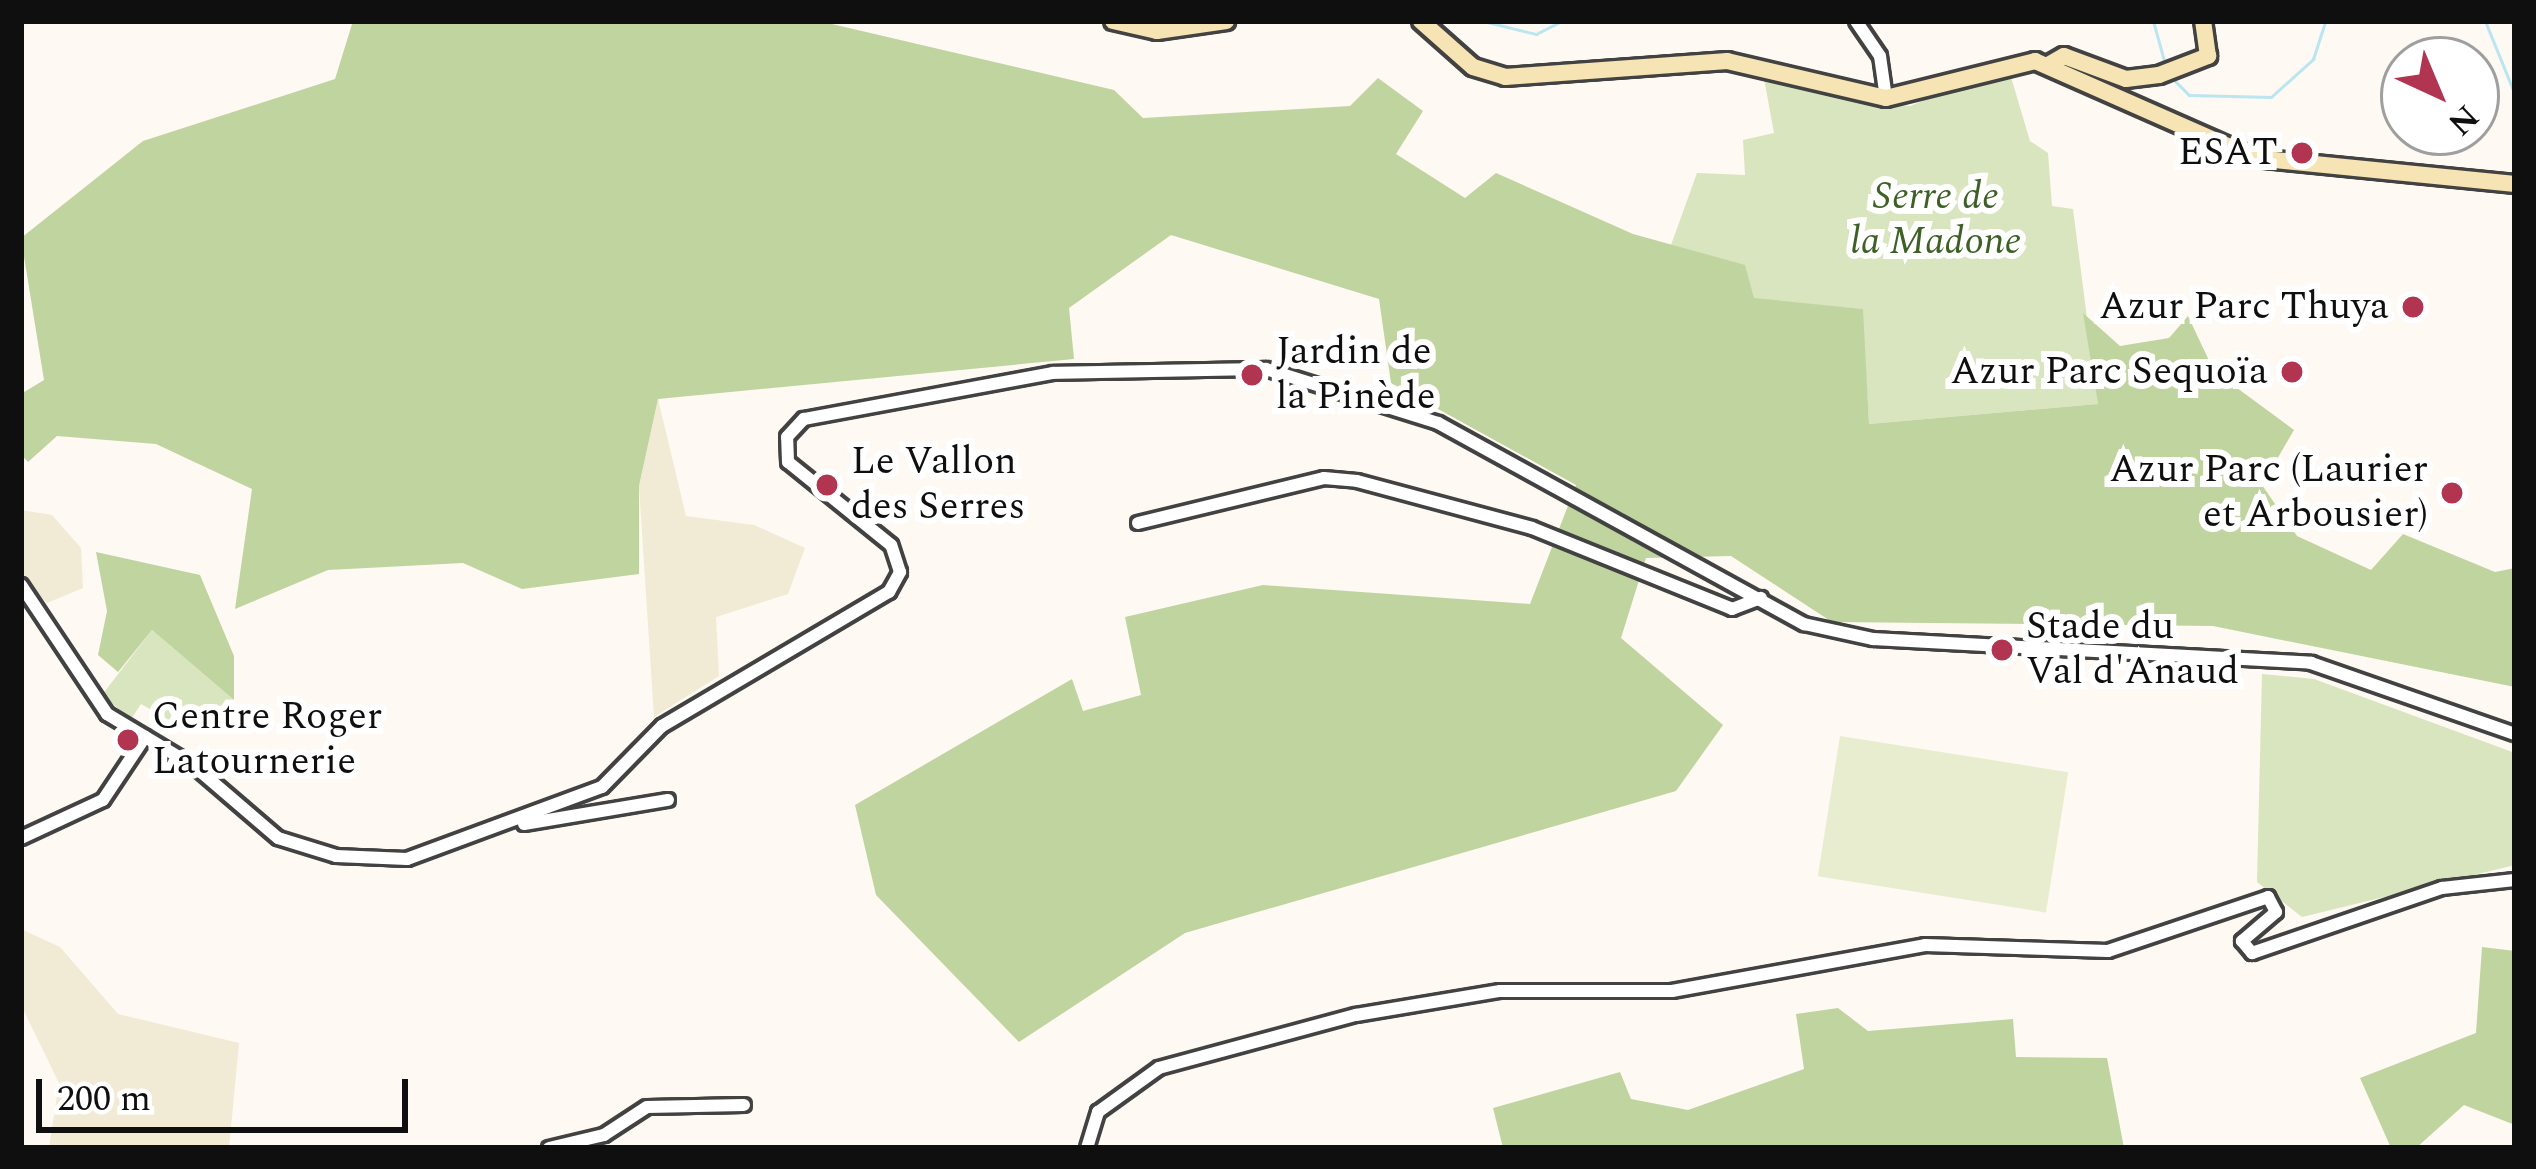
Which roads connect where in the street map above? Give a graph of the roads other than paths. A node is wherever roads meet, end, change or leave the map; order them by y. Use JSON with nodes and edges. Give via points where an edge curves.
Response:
{"nodes":[{"id":1,"x":1113,"y":21,"type":"edge"},
{"id":2,"x":1226,"y":21,"type":"edge"},
{"id":3,"x":1421,"y":21,"type":"edge"},
{"id":4,"x":1856,"y":21,"type":"edge"},
{"id":5,"x":2203,"y":21,"type":"edge"},
{"id":6,"x":2050,"y":64,"type":"junction"},
{"id":7,"x":1886,"y":98,"type":"junction"},
{"id":8,"x":2515,"y":184,"type":"edge"},
{"id":9,"x":1138,"y":523,"type":"dead end"},
{"id":10,"x":21,"y":585,"type":"edge"},
{"id":11,"x":1761,"y":598,"type":"junction"},
{"id":12,"x":2515,"y":734,"type":"edge"},
{"id":13,"x":145,"y":737,"type":"junction"},
{"id":14,"x":668,"y":800,"type":"dead end"},
{"id":15,"x":524,"y":824,"type":"junction"},
{"id":16,"x":21,"y":838,"type":"edge"},
{"id":17,"x":2515,"y":880,"type":"edge"},
{"id":18,"x":744,"y":1105,"type":"dead end"},
{"id":19,"x":549,"y":1148,"type":"edge"},
{"id":20,"x":1087,"y":1148,"type":"edge"}],
"edges":[{"from":1,"to":2,"type":"street","via":[[1157,31]]},
{"from":3,"to":7,"type":"street","via":[[1474,67],[1505,76],[1727,62]]},
{"from":4,"to":7,"type":"street","via":[[1880,56]]},
{"from":5,"to":6,"type":"street","via":[[2208,56],[2158,76],[2126,79],[2064,56]]},
{"from":6,"to":7,"type":"street","via":[[2007,61],[1934,92]]},
{"from":6,"to":8,"type":"street","via":[[2255,158]]},
{"from":9,"to":11,"type":"street","via":[[1324,478],[1358,481],[1532,529],[1732,609]]},
{"from":10,"to":13,"type":"street","via":[[88,695]]},
{"from":11,"to":12,"type":"street","via":[[1804,624],[1874,639],[2311,663]]},
{"from":11,"to":15,"type":"street","via":[[1438,423],[1309,376],[1053,373],[968,387],[793,426],[788,462],[891,545],[896,583],[843,627],[662,726],[602,787]]},
{"from":13,"to":15,"type":"street","via":[[298,849],[407,859]]},
{"from":13,"to":16,"type":"street","via":[[103,800]]},
{"from":14,"to":15,"type":"street"},
{"from":17,"to":20,"type":"street","via":[[2442,888],[2252,953],[2242,941],[2276,912],[2269,897],[2108,951],[1925,945],[1672,991],[1500,991],[1355,1015],[1159,1068],[1098,1112]]},
{"from":18,"to":19,"type":"street","via":[[647,1108],[604,1135]]}]}
